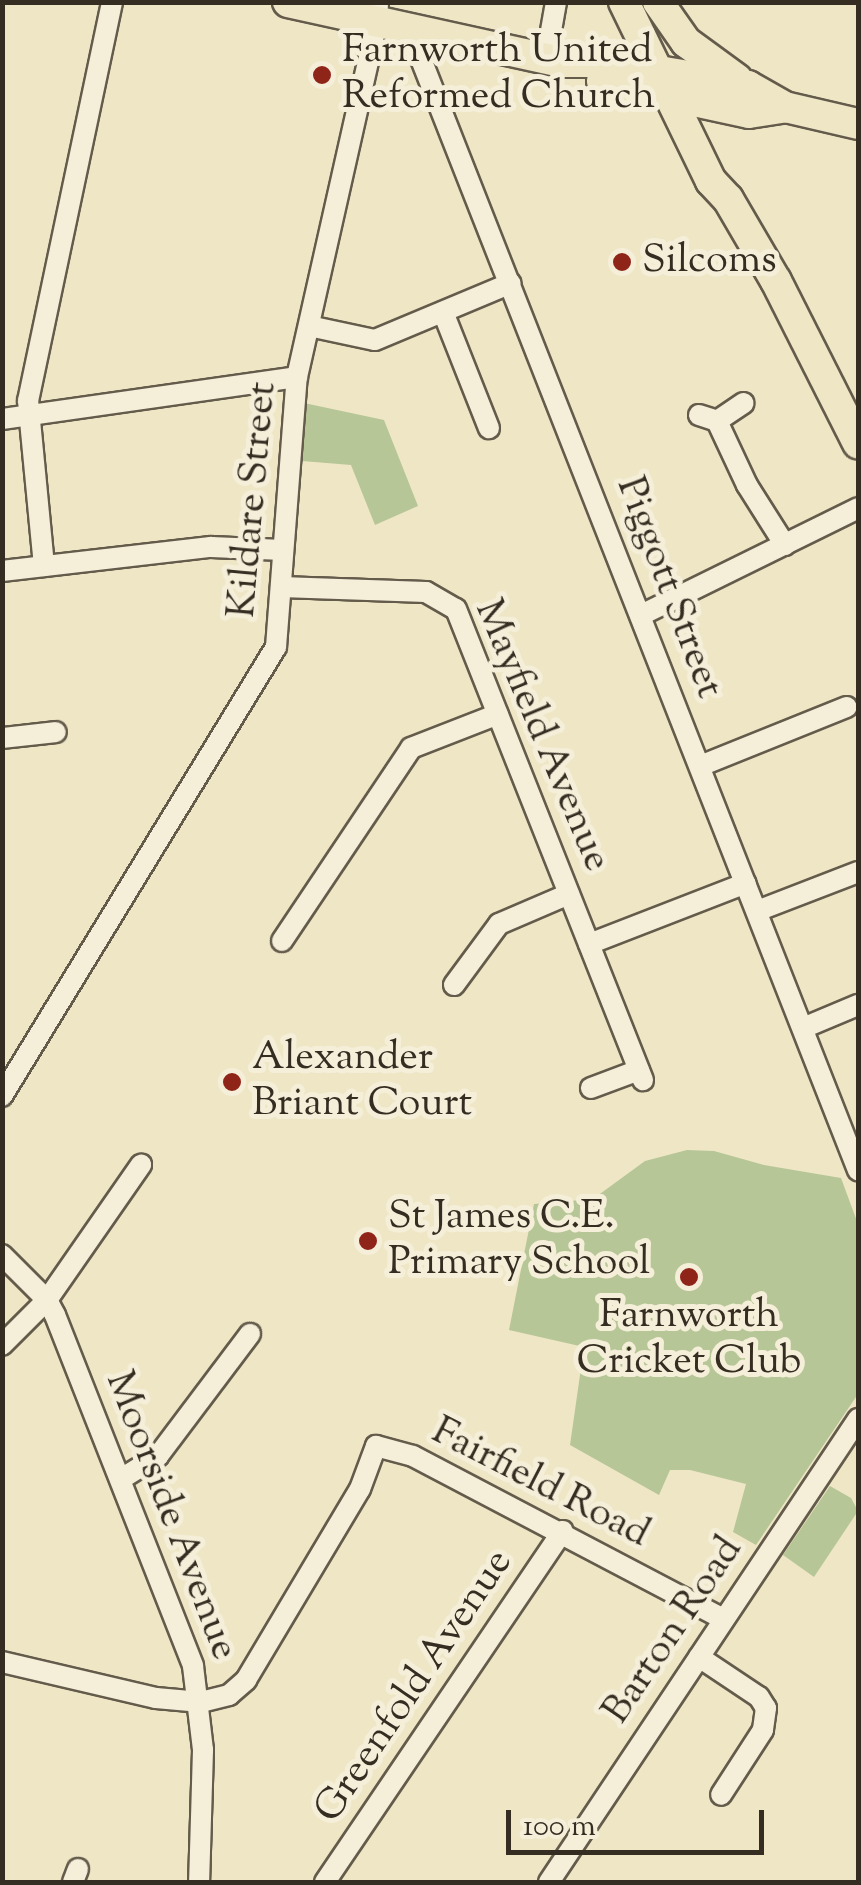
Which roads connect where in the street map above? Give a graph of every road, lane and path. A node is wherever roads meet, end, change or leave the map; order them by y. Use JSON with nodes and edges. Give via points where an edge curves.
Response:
{"nodes":[{"id":1,"x":112,"y":2,"type":"edge"},
{"id":2,"x":288,"y":2,"type":"edge"},
{"id":3,"x":556,"y":2,"type":"edge"},
{"id":4,"x":624,"y":2,"type":"edge"},
{"id":5,"x":636,"y":2,"type":"edge"},
{"id":6,"x":646,"y":2,"type":"edge"},
{"id":7,"x":658,"y":2,"type":"edge"},
{"id":8,"x":377,"y":12,"type":"edge"},
{"id":9,"x":414,"y":30,"type":"junction"},
{"id":10,"x":554,"y":61,"type":"junction"},
{"id":11,"x":660,"y":77,"type":"junction"},
{"id":12,"x":748,"y":86,"type":"junction"},
{"id":13,"x":786,"y":107,"type":"junction"},
{"id":14,"x":858,"y":124,"type":"edge"},
{"id":15,"x":511,"y":283,"type":"junction"},
{"id":16,"x":443,"y":312,"type":"junction"},
{"id":17,"x":308,"y":326,"type":"junction"},
{"id":18,"x":297,"y":377,"type":"junction"},
{"id":19,"x":744,"y":402,"type":"dead end"},
{"id":20,"x":28,"y":416,"type":"junction"},
{"id":21,"x":2,"y":419,"type":"edge"},
{"id":22,"x":488,"y":428,"type":"dead end"},
{"id":23,"x":858,"y":444,"type":"edge"},
{"id":24,"x":858,"y":508,"type":"edge"},
{"id":25,"x":785,"y":545,"type":"junction"},
{"id":26,"x":283,"y":550,"type":"junction"},
{"id":27,"x":44,"y":566,"type":"junction"},
{"id":28,"x":2,"y":570,"type":"edge"},
{"id":29,"x":281,"y":587,"type":"junction"},
{"id":30,"x":641,"y":616,"type":"junction"},
{"id":31,"x":847,"y":707,"type":"dead end"},
{"id":32,"x":498,"y":714,"type":"junction"},
{"id":33,"x":56,"y":732,"type":"dead end"},
{"id":34,"x":28,"y":737,"type":"junction"},
{"id":35,"x":2,"y":738,"type":"edge"},
{"id":36,"x":32,"y":758,"type":"dead end"},
{"id":37,"x":700,"y":766,"type":"junction"},
{"id":38,"x":858,"y":872,"type":"edge"},
{"id":39,"x":746,"y":883,"type":"junction"},
{"id":40,"x":569,"y":894,"type":"junction"},
{"id":41,"x":757,"y":912,"type":"junction"},
{"id":42,"x":305,"y":944,"type":"dead end"},
{"id":43,"x":589,"y":944,"type":"junction"},
{"id":44,"x":454,"y":985,"type":"dead end"},
{"id":45,"x":858,"y":1006,"type":"edge"},
{"id":46,"x":803,"y":1028,"type":"junction"},
{"id":47,"x":591,"y":1088,"type":"dead end"},
{"id":48,"x":2,"y":1096,"type":"edge"},
{"id":49,"x":141,"y":1165,"type":"dead end"},
{"id":50,"x":858,"y":1170,"type":"edge"},
{"id":51,"x":2,"y":1256,"type":"edge"},
{"id":52,"x":47,"y":1300,"type":"junction"},
{"id":53,"x":250,"y":1334,"type":"dead end"},
{"id":54,"x":2,"y":1345,"type":"edge"},
{"id":55,"x":858,"y":1419,"type":"edge"},
{"id":56,"x":121,"y":1479,"type":"junction"},
{"id":57,"x":563,"y":1531,"type":"junction"},
{"id":58,"x":723,"y":1619,"type":"junction"},
{"id":59,"x":699,"y":1657,"type":"junction"},
{"id":60,"x":2,"y":1662,"type":"edge"},
{"id":61,"x":201,"y":1702,"type":"junction"},
{"id":62,"x":721,"y":1796,"type":"dead end"},
{"id":63,"x":199,"y":1882,"type":"edge"},
{"id":64,"x":325,"y":1882,"type":"edge"},
{"id":65,"x":548,"y":1882,"type":"edge"}],
"edges":[{"from":1,"to":20,"type":"street","via":[[37,346]]},
{"from":2,"to":8,"type":"main road"},
{"from":3,"to":10,"type":"street"},
{"from":4,"to":11,"type":"main road"},
{"from":5,"to":11,"type":"main road"},
{"from":6,"to":11,"type":"main road"},
{"from":7,"to":12,"type":"main road","via":[[686,42]]},
{"from":8,"to":9,"type":"main road"},
{"from":8,"to":17,"type":"street","name":"Kildare Street"},
{"from":9,"to":10,"type":"main road"},
{"from":9,"to":15,"type":"street","name":"Piggott Street"},
{"from":10,"to":11,"type":"main road","via":[[593,60]]},
{"from":11,"to":12,"type":"main road"},
{"from":11,"to":13,"type":"main road","via":[[749,112]]},
{"from":11,"to":23,"type":"main road"},
{"from":12,"to":13,"type":"main road"},
{"from":13,"to":14,"type":"main road"},
{"from":15,"to":16,"type":"street"},
{"from":15,"to":30,"type":"street","name":"Piggott Street"},
{"from":16,"to":17,"type":"street","via":[[376,340]]},
{"from":16,"to":22,"type":"street","via":[[461,376]]},
{"from":17,"to":18,"type":"street","name":"Kildare Street"},
{"from":18,"to":20,"type":"street"},
{"from":18,"to":26,"type":"street","name":"Kildare Street"},
{"from":19,"to":25,"type":"street","via":[[708,418]]},
{"from":20,"to":21,"type":"street"},
{"from":20,"to":27,"type":"street"},
{"from":24,"to":25,"type":"street"},
{"from":25,"to":30,"type":"street"},
{"from":26,"to":27,"type":"street","via":[[211,547]]},
{"from":26,"to":29,"type":"street","name":"Kildare Street"},
{"from":27,"to":28,"type":"street"},
{"from":29,"to":32,"type":"street","name":"Mayfield Avenue","via":[[426,592],[448,600]]},
{"from":29,"to":48,"type":"street","name":"Kildare Street","via":[[279,633],[267,667]]},
{"from":30,"to":37,"type":"street","name":"Piggott Street"},
{"from":31,"to":37,"type":"street"},
{"from":32,"to":40,"type":"street","name":"Mayfield Avenue"},
{"from":32,"to":42,"type":"street","via":[[411,748],[287,934]]},
{"from":33,"to":34,"type":"street"},
{"from":34,"to":35,"type":"street"},
{"from":34,"to":36,"type":"street"},
{"from":37,"to":39,"type":"street","name":"Piggott Street"},
{"from":38,"to":41,"type":"street"},
{"from":39,"to":41,"type":"street","name":"Piggott Street"},
{"from":39,"to":43,"type":"street"},
{"from":40,"to":43,"type":"street","name":"Mayfield Avenue"},
{"from":40,"to":44,"type":"street","via":[[499,924]]},
{"from":41,"to":46,"type":"street","name":"Piggott Street"},
{"from":43,"to":47,"type":"street","name":"Mayfield Avenue","via":[[641,1075]]},
{"from":45,"to":46,"type":"street"},
{"from":46,"to":50,"type":"street","name":"Piggott Street"},
{"from":49,"to":52,"type":"street"},
{"from":51,"to":52,"type":"street"},
{"from":52,"to":54,"type":"street"},
{"from":52,"to":56,"type":"street","name":"Moorside Avenue"},
{"from":53,"to":56,"type":"street","via":[[158,1456]]},
{"from":55,"to":58,"type":"street","name":"Barton Road"},
{"from":56,"to":61,"type":"street","name":"Moorside Avenue","via":[[183,1635]]},
{"from":57,"to":58,"type":"street","name":"Fairfield Road"},
{"from":57,"to":61,"type":"street","name":"Fairfield Road","via":[[413,1456],[376,1446],[360,1489],[246,1680],[229,1695]]},
{"from":57,"to":64,"type":"street","name":"Greenfold Avenue"},
{"from":58,"to":59,"type":"street","name":"Barton Road"},
{"from":59,"to":62,"type":"street","via":[[766,1708],[763,1730]]},
{"from":59,"to":65,"type":"street","name":"Barton Road"},
{"from":60,"to":61,"type":"street"},
{"from":61,"to":63,"type":"street","name":"Moorside Avenue"}]}
